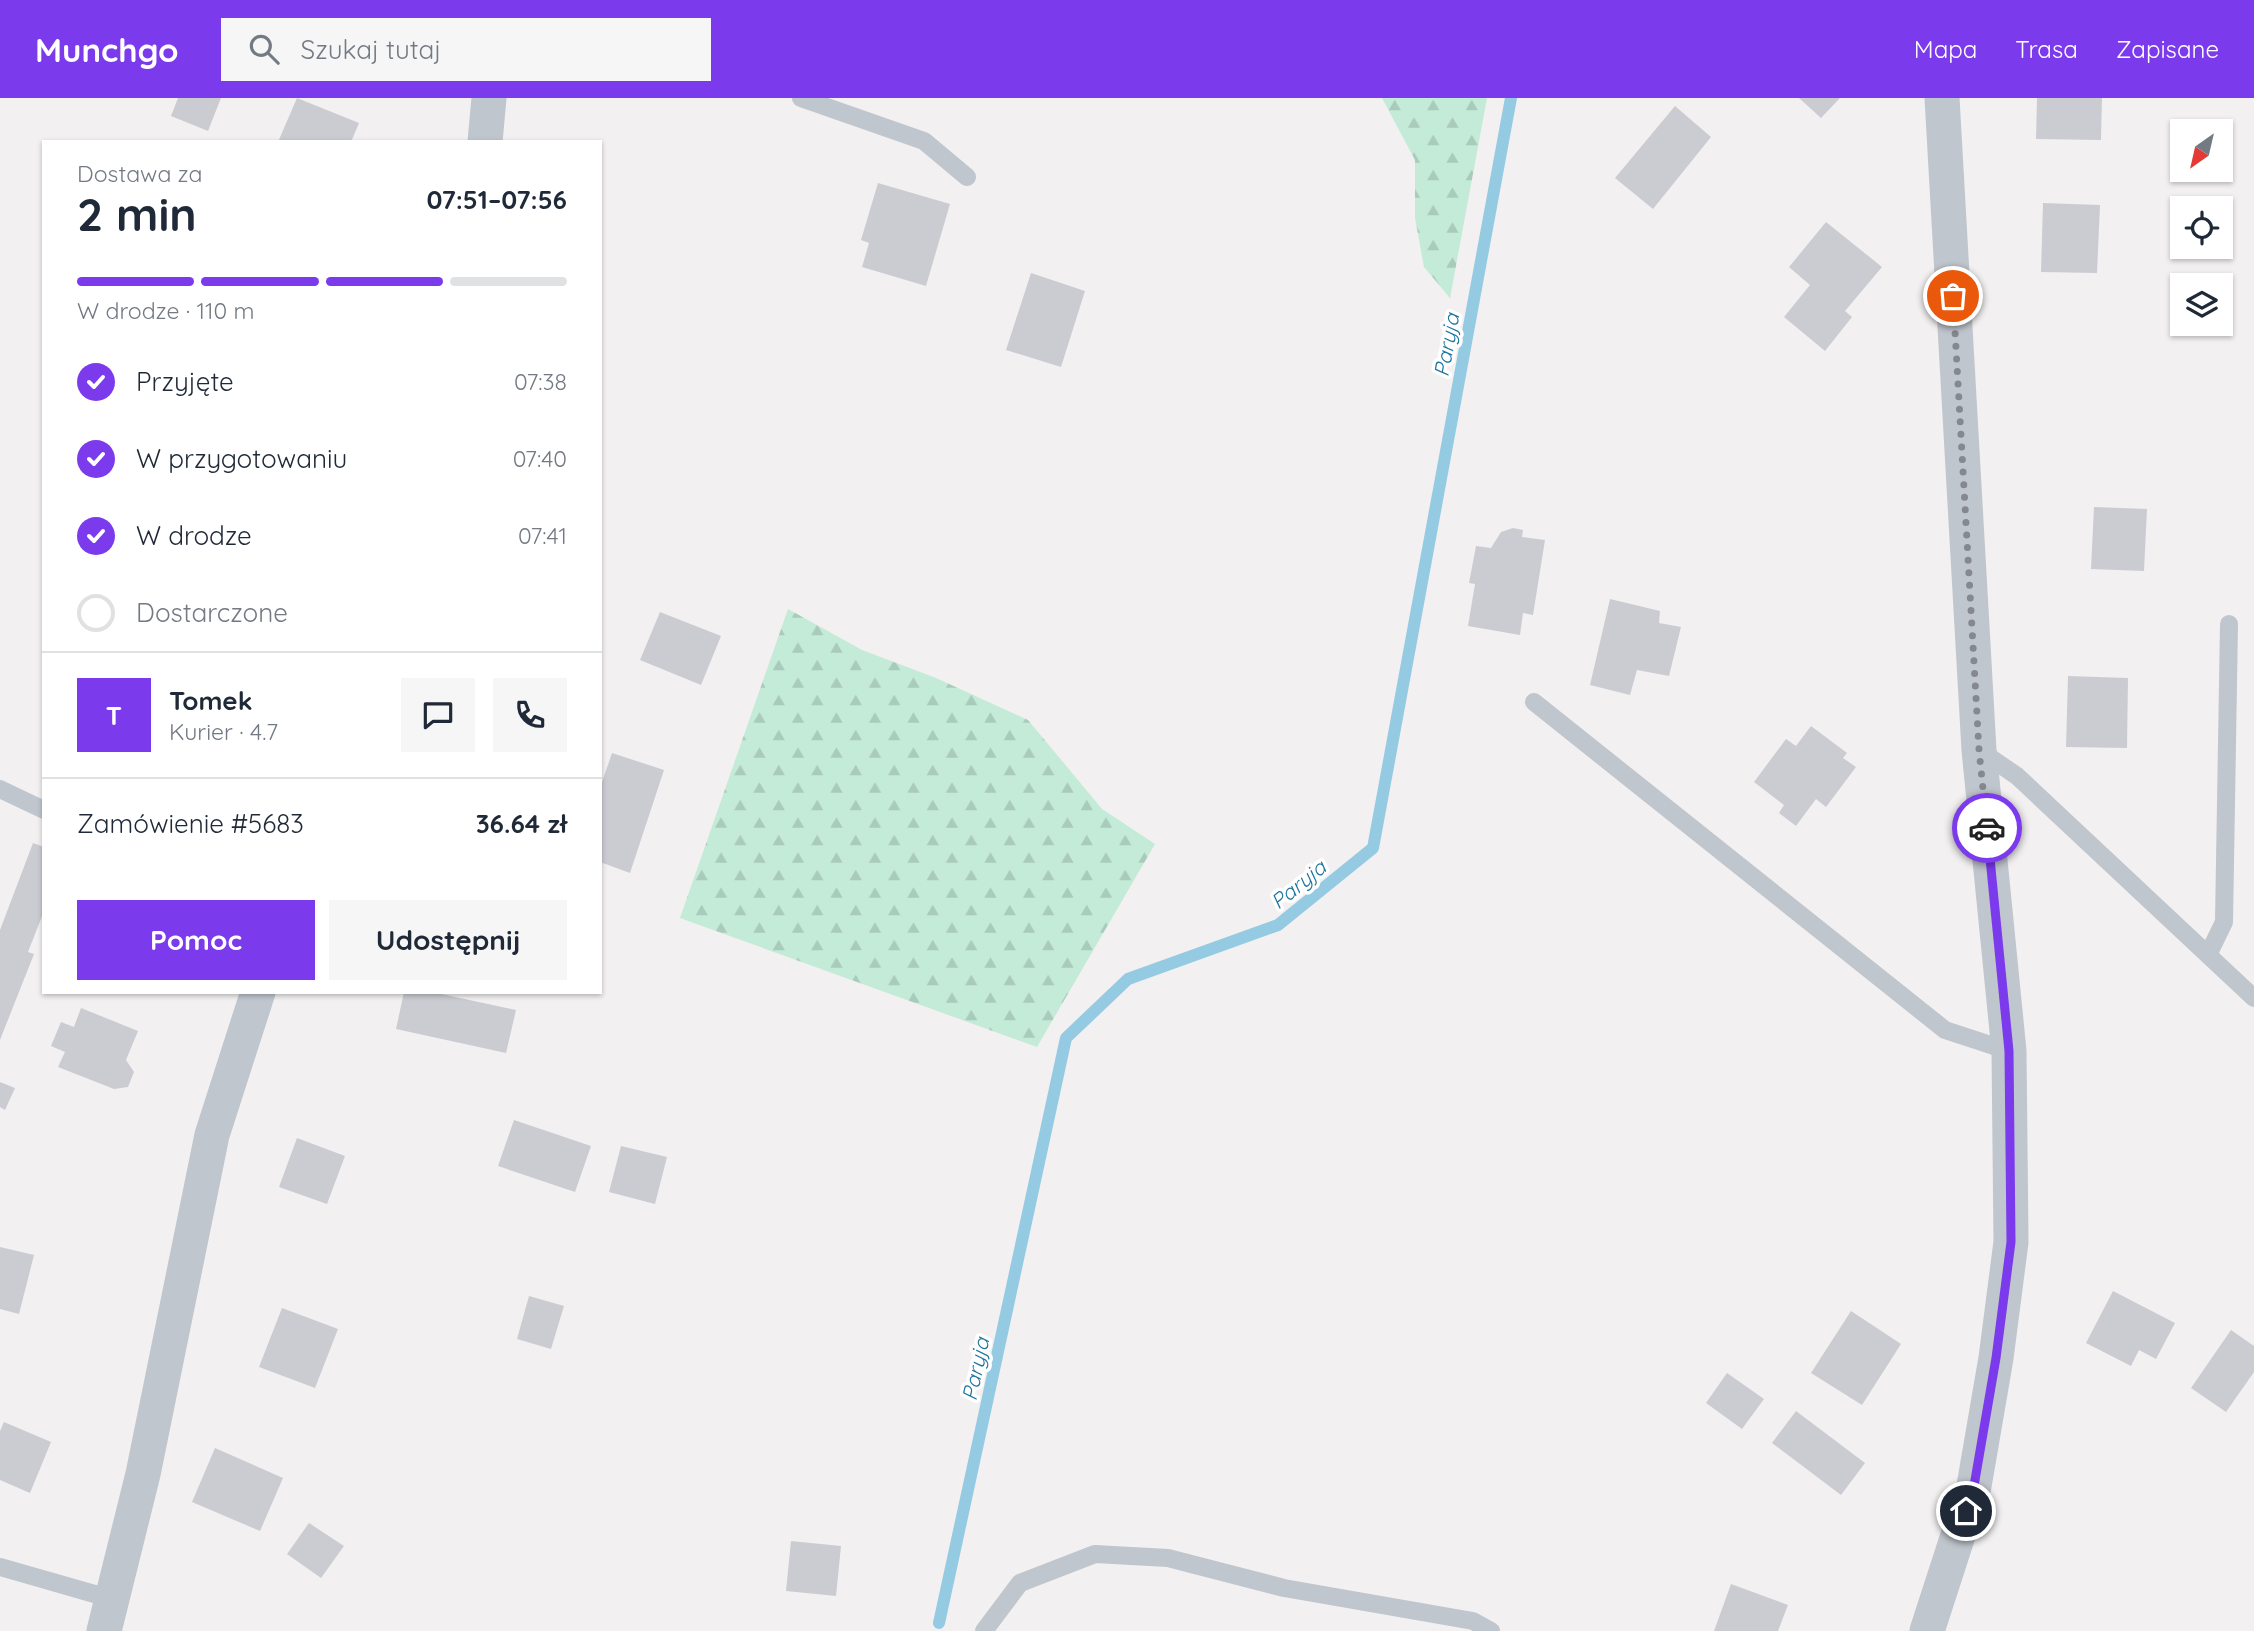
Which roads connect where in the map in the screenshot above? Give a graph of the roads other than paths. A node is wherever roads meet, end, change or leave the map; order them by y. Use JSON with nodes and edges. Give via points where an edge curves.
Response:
{"nodes":[{"id":1,"x":489,"y":98,"type":"edge"},
{"id":2,"x":802,"y":98,"type":"edge"},
{"id":3,"x":1942,"y":98,"type":"edge"},
{"id":4,"x":485,"y":140,"type":"edge"},
{"id":5,"x":967,"y":177,"type":"dead end"},
{"id":6,"x":2229,"y":624,"type":"dead end"},
{"id":7,"x":1534,"y":702,"type":"dead end"},
{"id":8,"x":1979,"y":750,"type":"junction"},
{"id":9,"x":0,"y":789,"type":"edge"},
{"id":10,"x":42,"y":809,"type":"edge"},
{"id":11,"x":2208,"y":955,"type":"junction"},
{"id":12,"x":257,"y":994,"type":"edge"},
{"id":13,"x":2254,"y":998,"type":"edge"},
{"id":14,"x":2009,"y":1051,"type":"junction"},
{"id":15,"x":0,"y":1567,"type":"edge"},
{"id":16,"x":108,"y":1615,"type":"edge"},
{"id":17,"x":984,"y":1631,"type":"edge"},
{"id":18,"x":1491,"y":1631,"type":"edge"},
{"id":19,"x":1927,"y":1631,"type":"edge"}],
"edges":[{"from":1,"to":4,"type":"street"},
{"from":2,"to":5,"type":"lane","via":[[924,141]]},
{"from":3,"to":8,"type":"street"},
{"from":6,"to":11,"type":"lane","via":[[2224,922]]},
{"from":7,"to":14,"type":"lane","via":[[1945,1030]]},
{"from":8,"to":11,"type":"lane","via":[[2017,776]]},
{"from":8,"to":14,"type":"street"},
{"from":9,"to":10,"type":"lane"},
{"from":11,"to":13,"type":"lane"},
{"from":12,"to":16,"type":"street","via":[[212,1135],[144,1474]]},
{"from":14,"to":19,"type":"street","via":[[2011,1242],[1996,1358],[1974,1486]]},
{"from":15,"to":16,"type":"lane"},
{"from":17,"to":18,"type":"lane","via":[[1020,1583],[1095,1554],[1168,1558],[1283,1588],[1473,1621]]}]}
